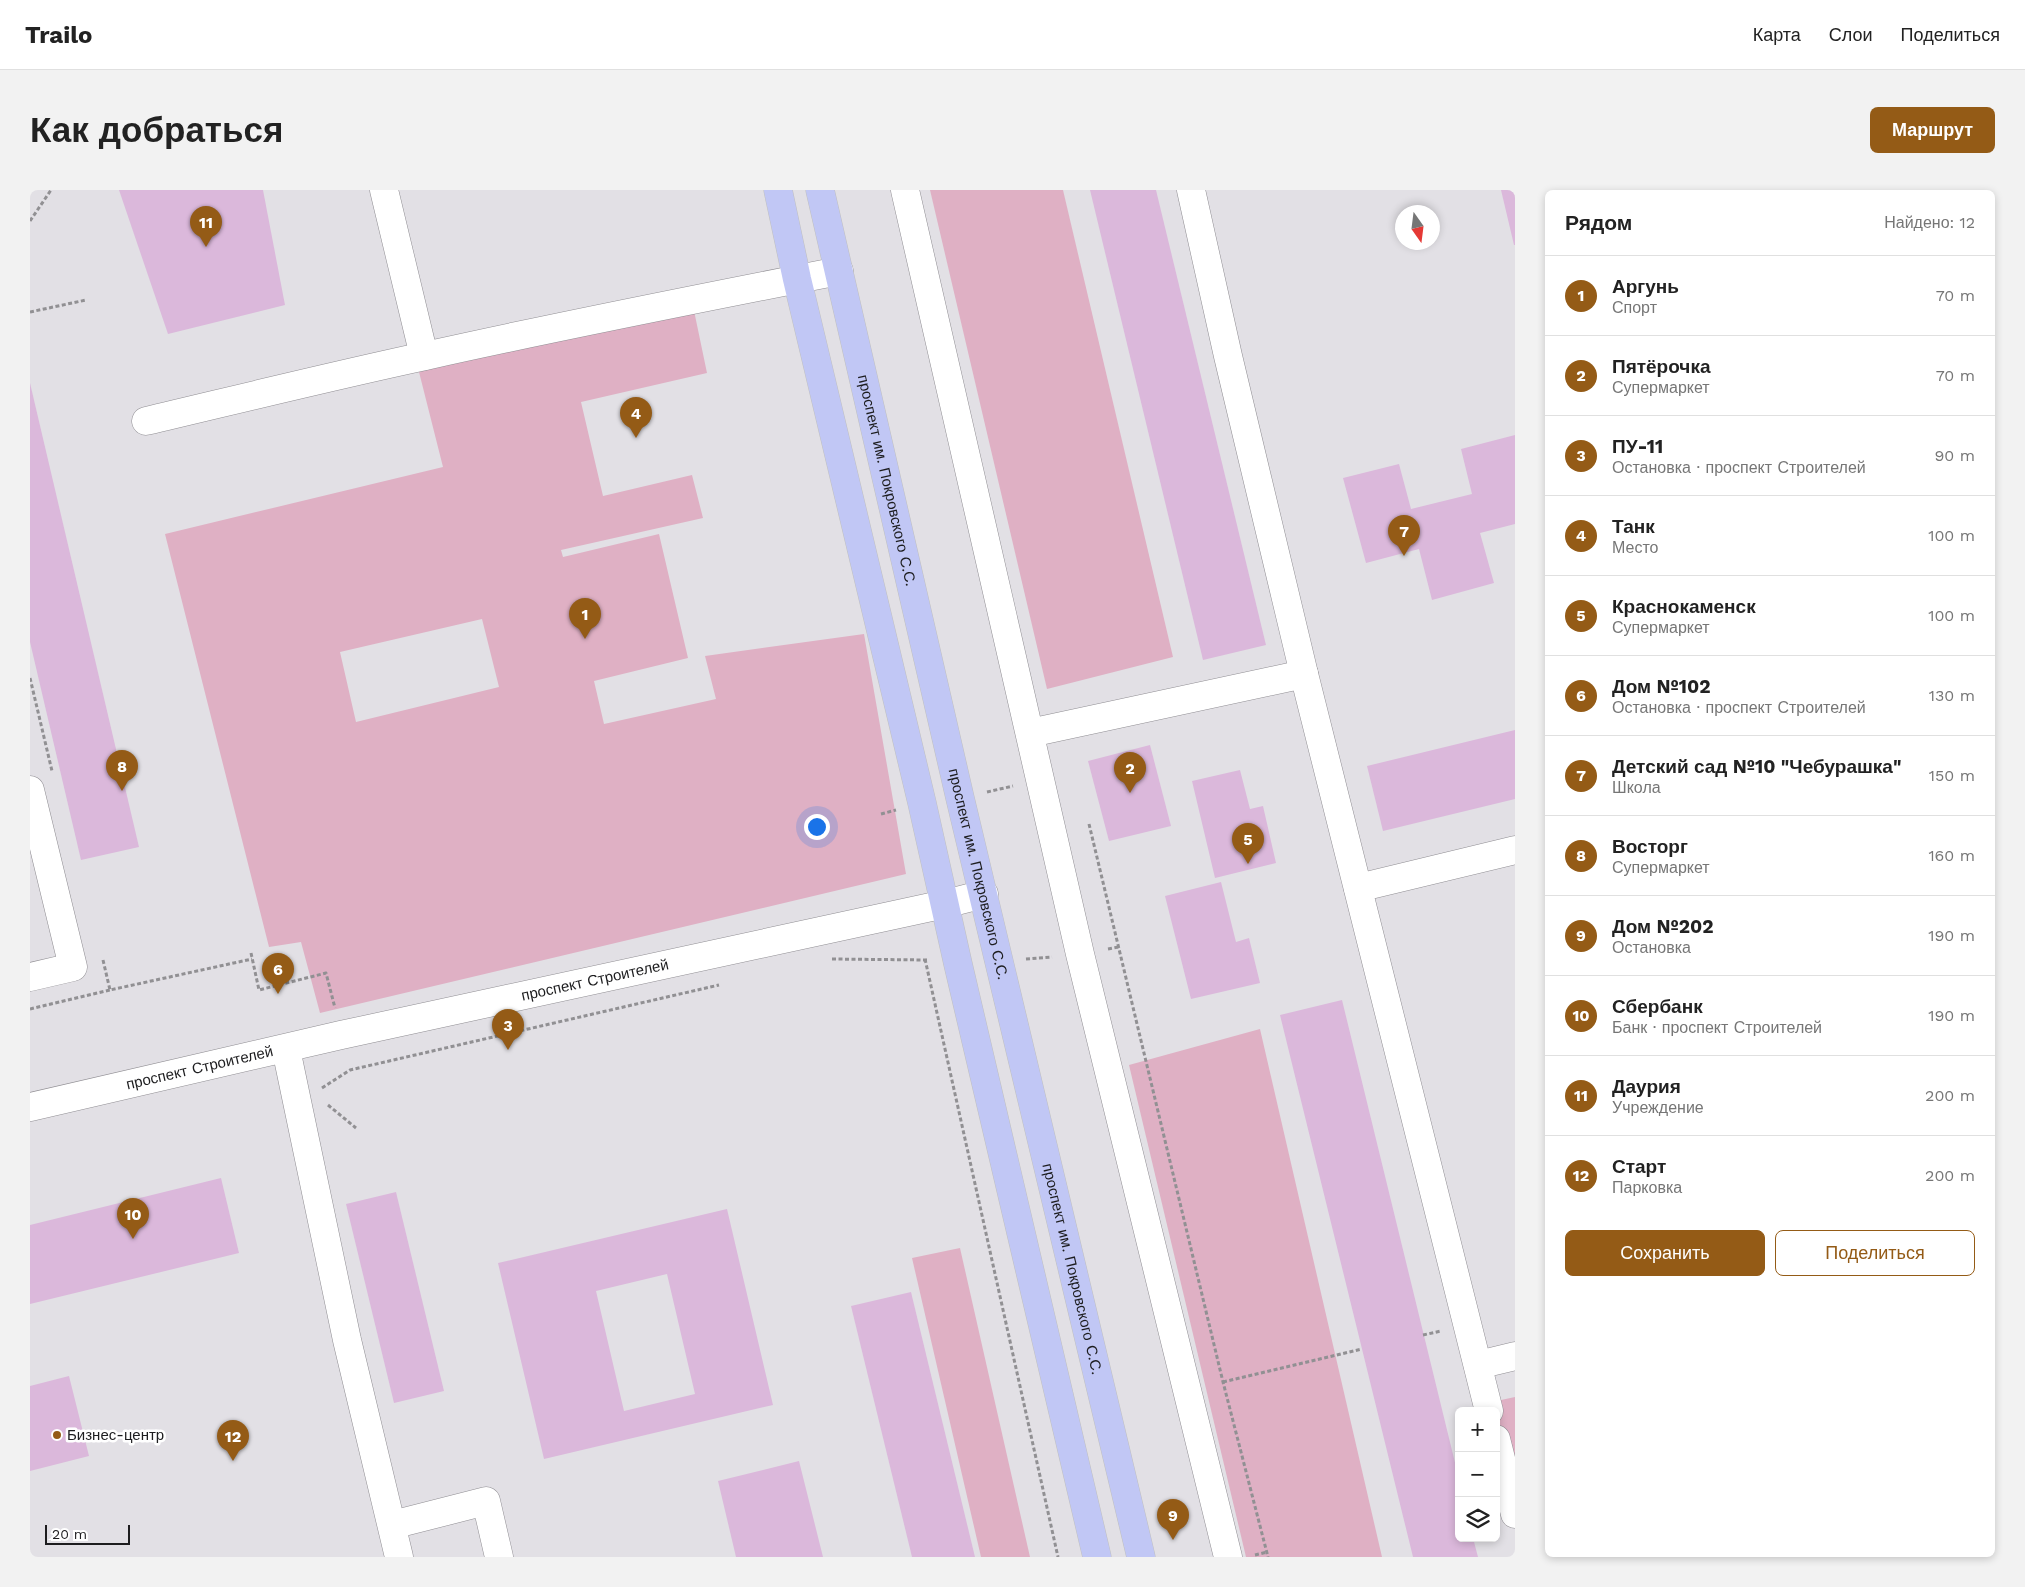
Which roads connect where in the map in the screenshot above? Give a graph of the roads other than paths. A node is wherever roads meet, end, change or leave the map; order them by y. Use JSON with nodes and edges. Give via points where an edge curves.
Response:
{"nodes":[{"id":1,"x":384,"y":190,"type":"edge"},
{"id":2,"x":778,"y":190,"type":"edge"},
{"id":3,"x":820,"y":190,"type":"edge"},
{"id":4,"x":905,"y":190,"type":"edge"},
{"id":5,"x":1191,"y":190,"type":"edge"},
{"id":6,"x":839,"y":272,"type":"junction"},
{"id":7,"x":797,"y":279,"type":"junction"},
{"id":8,"x":424,"y":356,"type":"junction"},
{"id":9,"x":146,"y":421,"type":"dead end"},
{"id":10,"x":1304,"y":674,"type":"junction"},
{"id":11,"x":1030,"y":733,"type":"junction"},
{"id":12,"x":30,"y":790,"type":"edge"},
{"id":13,"x":1515,"y":850,"type":"edge"},
{"id":14,"x":1358,"y":888,"type":"junction"},
{"id":15,"x":984,"y":894,"type":"junction"},
{"id":16,"x":945,"y":904,"type":"junction"},
{"id":17,"x":30,"y":977,"type":"edge"},
{"id":18,"x":286,"y":1049,"type":"junction"},
{"id":19,"x":30,"y":1106,"type":"edge"},
{"id":20,"x":1515,"y":1356,"type":"edge"},
{"id":21,"x":1478,"y":1366,"type":"junction"},
{"id":22,"x":1488,"y":1407,"type":"edge"},
{"id":23,"x":1499,"y":1452,"type":"edge"},
{"id":24,"x":1515,"y":1514,"type":"edge"},
{"id":25,"x":392,"y":1525,"type":"junction"},
{"id":26,"x":399,"y":1557,"type":"edge"},
{"id":27,"x":499,"y":1557,"type":"edge"},
{"id":28,"x":1097,"y":1557,"type":"edge"},
{"id":29,"x":1141,"y":1557,"type":"edge"},
{"id":30,"x":1228,"y":1557,"type":"edge"}],
"edges":[{"from":1,"to":8,"type":"street"},
{"from":2,"to":7,"type":"main road"},
{"from":3,"to":6,"type":"main road","name":"проспект им. Покровского С.С."},
{"from":4,"to":11,"type":"street"},
{"from":5,"to":10,"type":"street"},
{"from":6,"to":7,"type":"street"},
{"from":6,"to":15,"type":"main road","name":"проспект им. Покровского С.С."},
{"from":7,"to":8,"type":"street"},
{"from":7,"to":16,"type":"main road"},
{"from":8,"to":9,"type":"street"},
{"from":10,"to":11,"type":"street"},
{"from":10,"to":14,"type":"street"},
{"from":11,"to":30,"type":"street"},
{"from":12,"to":17,"type":"street","via":[[73,967]]},
{"from":13,"to":14,"type":"street"},
{"from":14,"to":21,"type":"street"},
{"from":15,"to":16,"type":"street","name":"проспект Строителей"},
{"from":15,"to":29,"type":"main road","name":"проспект им. Покровского С.С."},
{"from":16,"to":18,"type":"street","name":"проспект Строителей"},
{"from":16,"to":28,"type":"main road"},
{"from":18,"to":19,"type":"street","name":"проспект Строителей"},
{"from":18,"to":25,"type":"street","via":[[347,1340]]},
{"from":20,"to":21,"type":"street"},
{"from":21,"to":22,"type":"street"},
{"from":23,"to":24,"type":"street"},
{"from":25,"to":26,"type":"street"},
{"from":25,"to":27,"type":"street","via":[[486,1501]]}]}
